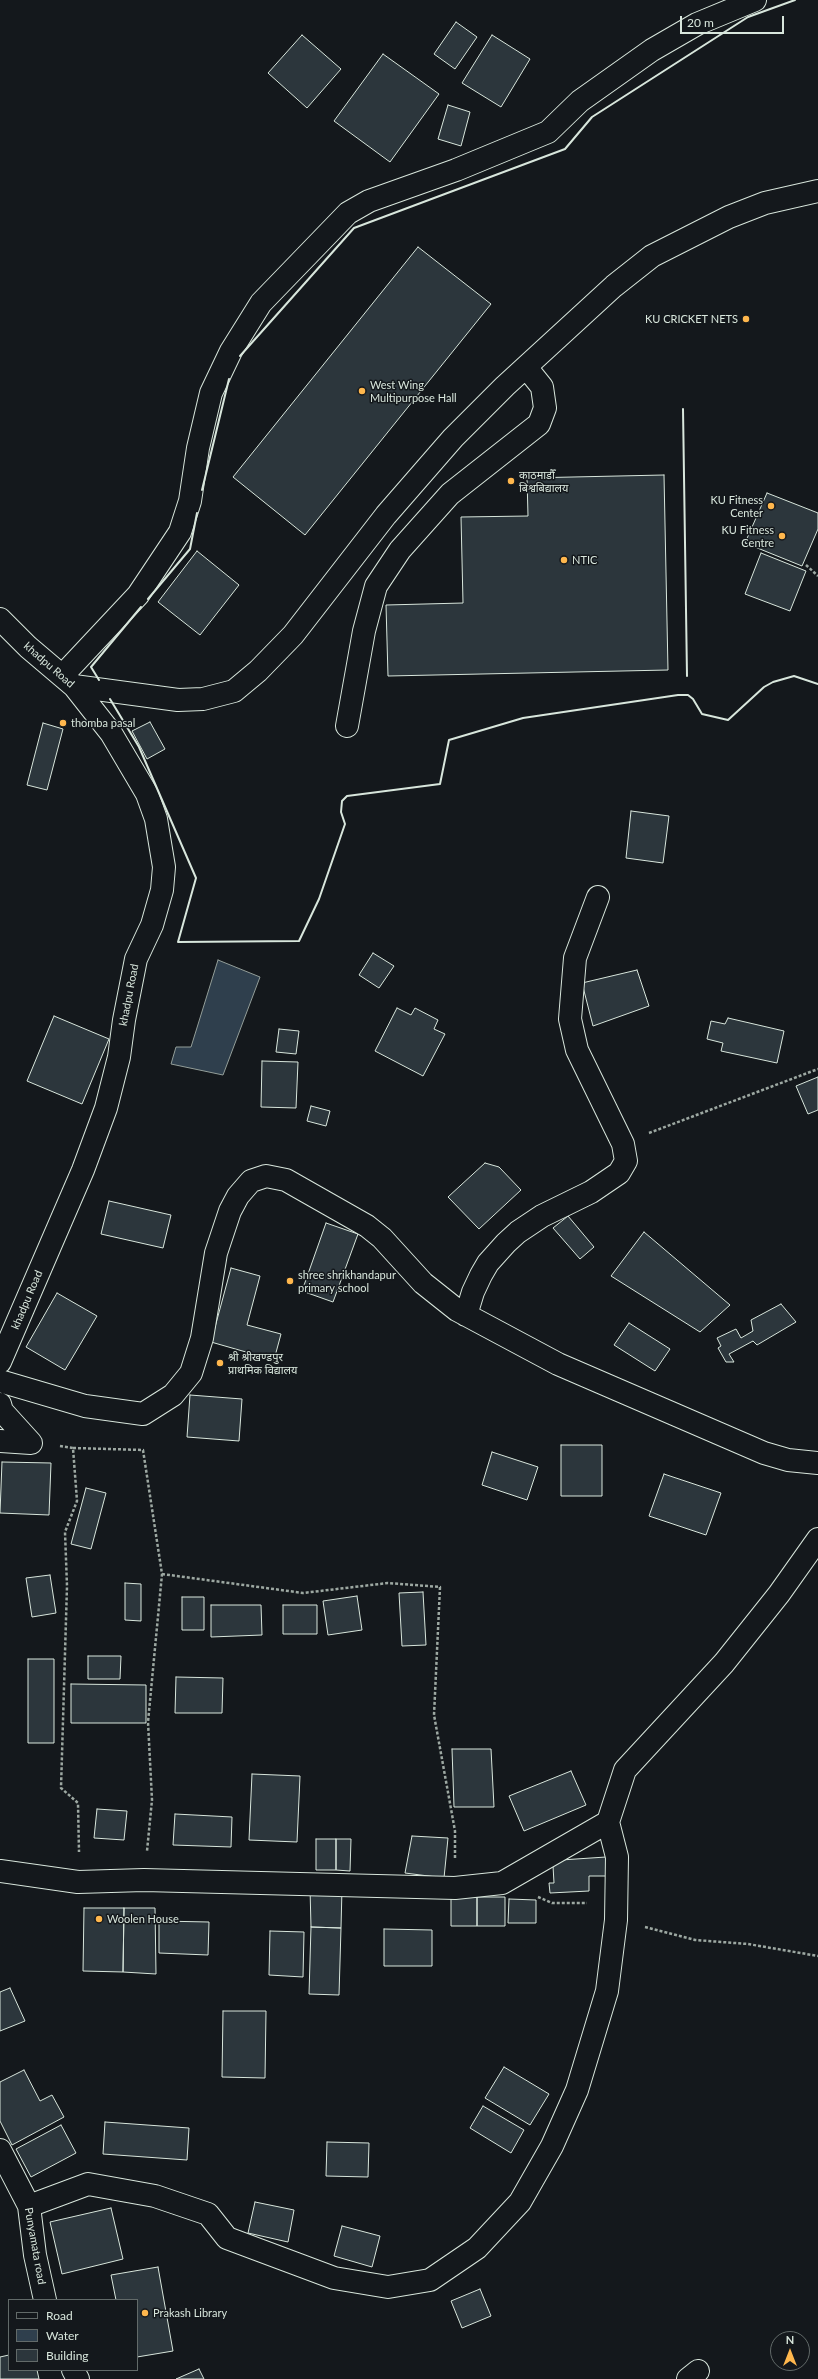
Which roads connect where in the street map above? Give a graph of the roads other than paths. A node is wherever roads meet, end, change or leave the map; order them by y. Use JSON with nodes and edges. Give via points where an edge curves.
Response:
{"nodes":[{"id":1,"x":755,"y":0,"type":"edge"},
{"id":2,"x":818,"y":191,"type":"edge"},
{"id":3,"x":526,"y":367,"type":"junction"},
{"id":4,"x":0,"y":619,"type":"edge"},
{"id":5,"x":68,"y":680,"type":"junction"},
{"id":6,"x":348,"y":726,"type":"dead end"},
{"id":7,"x":598,"y":897,"type":"dead end"},
{"id":8,"x":466,"y":1315,"type":"junction"},
{"id":9,"x":0,"y":1362,"type":"edge"},
{"id":10,"x":0,"y":1381,"type":"edge"},
{"id":11,"x":0,"y":1404,"type":"edge"},
{"id":12,"x":0,"y":1441,"type":"edge"},
{"id":13,"x":818,"y":1464,"type":"edge"},
{"id":14,"x":818,"y":1539,"type":"edge"},
{"id":15,"x":608,"y":1822,"type":"junction"},
{"id":16,"x":0,"y":1871,"type":"edge"},
{"id":17,"x":0,"y":2150,"type":"edge"},
{"id":18,"x":29,"y":2206,"type":"junction"},
{"id":19,"x":45,"y":2299,"type":"edge"}],
"edges":[{"from":1,"to":5,"type":"street","via":[[697,24],[652,50],[580,101],[548,132],[392,195],[368,201],[348,213],[261,303],[242,333],[211,393],[198,448],[190,501],[180,532],[138,595]]},
{"from":2,"to":3,"type":"street","via":[[765,203],[729,217],[652,256],[614,286]]},
{"from":3,"to":5,"type":"street","via":[[453,438],[386,515],[294,634],[258,671],[234,690],[204,699],[178,700]]},
{"from":3,"to":6,"type":"street","via":[[542,388],[545,408],[539,424],[450,494],[400,550],[376,586],[364,631]]},
{"from":4,"to":5,"type":"street","name":"khadpu Road","via":[[28,647]]},
{"from":5,"to":9,"type":"street","name":"khadpu Road","via":[[111,733],[147,794],[156,819],[164,875],[152,925],[136,960],[119,1057],[106,1108],[83,1170]]},
{"from":7,"to":8,"type":"street","via":[[575,958],[570,1019],[577,1050],[623,1144],[626,1161],[619,1173],[591,1192],[542,1216],[518,1232],[496,1253],[473,1292]]},
{"from":8,"to":10,"type":"street","via":[[428,1287],[382,1238],[367,1226],[286,1180],[266,1176],[251,1181],[238,1196],[230,1211],[216,1253],[202,1338],[191,1373],[173,1395],[143,1414],[85,1406]]},
{"from":8,"to":13,"type":"street","via":[[558,1364],[706,1429],[764,1453],[788,1460]]},
{"from":11,"to":12,"type":"street","via":[[2,1411],[31,1443]]},
{"from":14,"to":15,"type":"street","via":[[779,1594],[724,1663],[625,1770]]},
{"from":15,"to":16,"type":"street","via":[[502,1883],[455,1888],[144,1880],[78,1882]]},
{"from":15,"to":18,"type":"street","via":[[617,1857],[616,1920],[603,2005],[577,2090],[552,2146],[520,2202],[476,2248],[430,2280],[388,2286],[334,2278],[227,2238],[208,2214],[155,2196],[88,2184]]},
{"from":17,"to":18,"type":"street","name":"Punyamata road"},
{"from":18,"to":19,"type":"street","name":"Punyamata road","via":[[35,2255]]}]}
